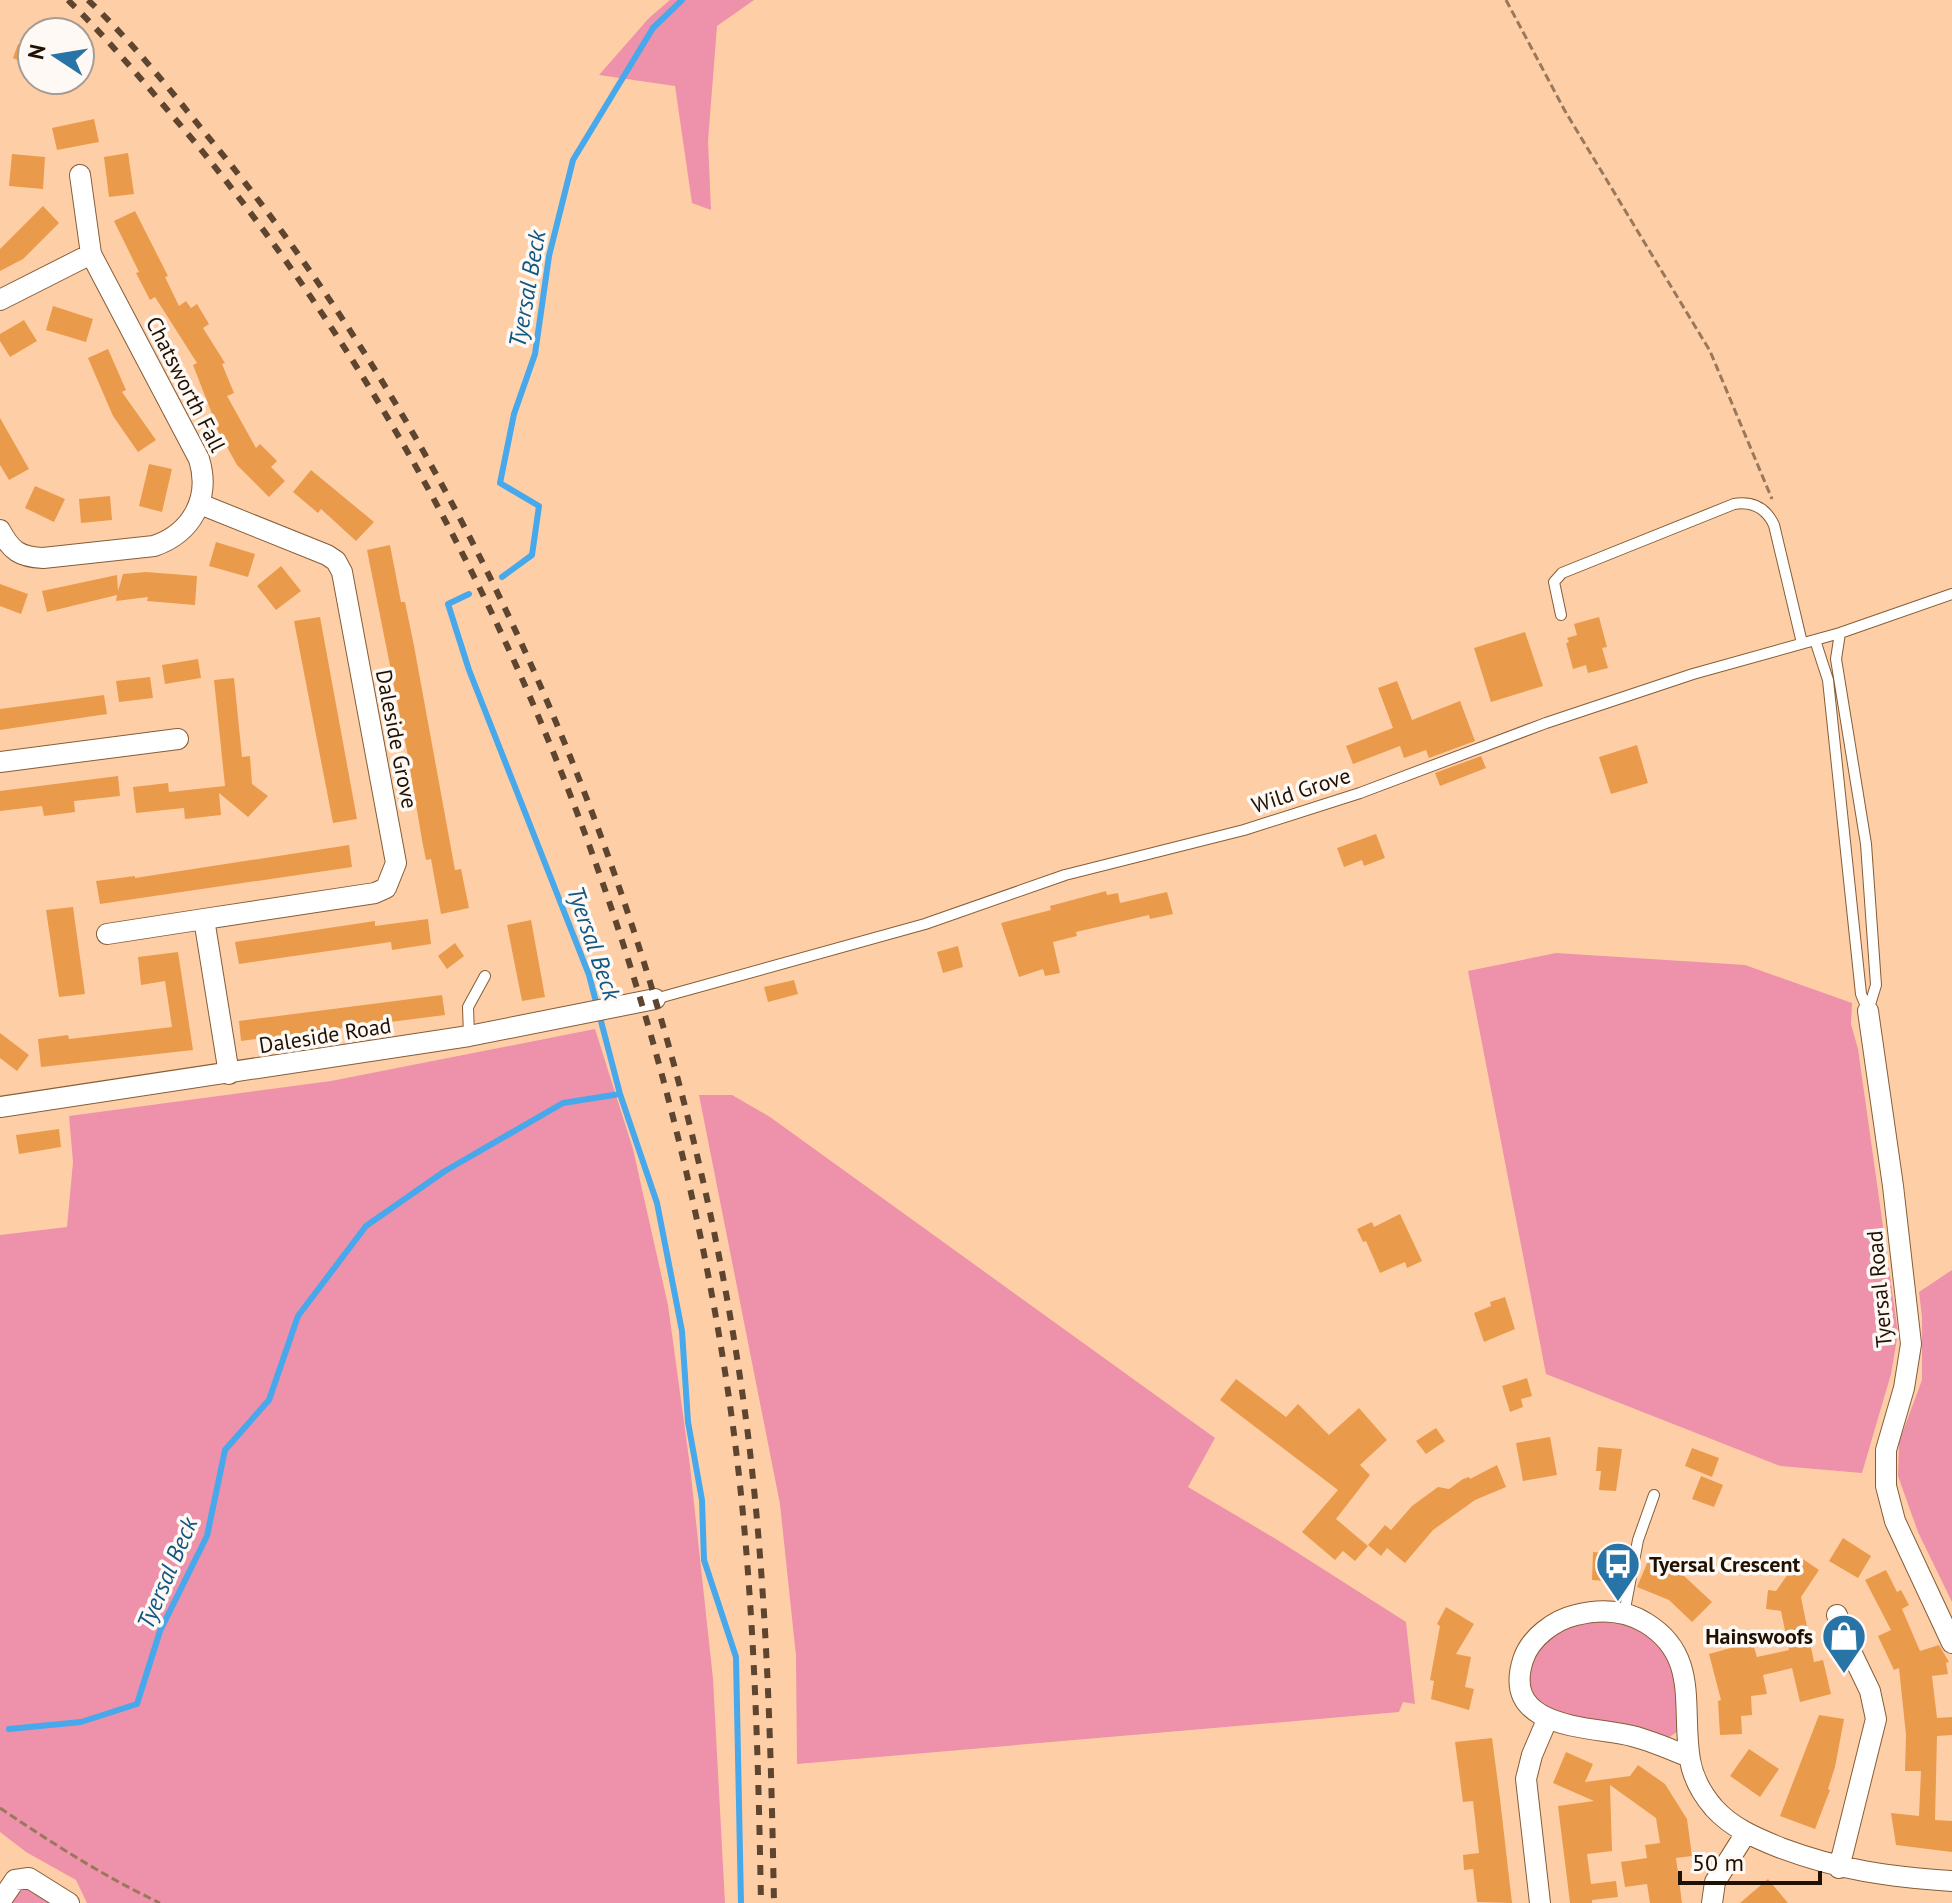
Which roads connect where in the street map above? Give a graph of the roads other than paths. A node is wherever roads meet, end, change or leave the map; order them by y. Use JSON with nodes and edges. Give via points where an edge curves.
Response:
{"nodes":[{"id":1,"x":80,"y":175,"type":"dead end"},
{"id":2,"x":91,"y":254,"type":"junction"},
{"id":3,"x":0,"y":300,"type":"edge"},
{"id":4,"x":200,"y":504,"type":"junction"},
{"id":5,"x":0,"y":530,"type":"edge"},
{"id":6,"x":1952,"y":594,"type":"edge"},
{"id":7,"x":1561,"y":615,"type":"dead end"},
{"id":8,"x":1840,"y":633,"type":"junction"},
{"id":9,"x":1815,"y":640,"type":"junction"},
{"id":10,"x":1802,"y":643,"type":"junction"},
{"id":11,"x":178,"y":739,"type":"dead end"},
{"id":12,"x":0,"y":762,"type":"edge"},
{"id":13,"x":204,"y":919,"type":"junction"},
{"id":14,"x":107,"y":934,"type":"dead end"},
{"id":15,"x":485,"y":976,"type":"dead end"},
{"id":16,"x":655,"y":999,"type":"joint"},
{"id":17,"x":1868,"y":1011,"type":"junction"},
{"id":18,"x":469,"y":1036,"type":"junction"},
{"id":19,"x":229,"y":1074,"type":"junction"},
{"id":20,"x":0,"y":1107,"type":"edge"},
{"id":21,"x":1654,"y":1495,"type":"dead end"},
{"id":22,"x":1624,"y":1614,"type":"junction"},
{"id":23,"x":1837,"y":1615,"type":"dead end"},
{"id":24,"x":1952,"y":1643,"type":"edge"},
{"id":25,"x":1547,"y":1720,"type":"junction"},
{"id":26,"x":1689,"y":1757,"type":"junction"},
{"id":27,"x":1746,"y":1833,"type":"junction"},
{"id":28,"x":1839,"y":1868,"type":"junction"},
{"id":29,"x":1952,"y":1881,"type":"edge"},
{"id":30,"x":0,"y":1902,"type":"edge"},
{"id":31,"x":69,"y":1903,"type":"edge"},
{"id":32,"x":1540,"y":1903,"type":"edge"},
{"id":33,"x":1712,"y":1903,"type":"edge"}],
"edges":[{"from":1,"to":2,"type":"street","name":"Chatsworth Fall"},
{"from":2,"to":3,"type":"street"},
{"from":2,"to":4,"type":"street","name":"Chatsworth Fall","via":[[199,459]]},
{"from":4,"to":5,"type":"street","via":[[180,533],[154,546],[28,557],[16,553]]},
{"from":4,"to":13,"type":"street","name":"Daleside Grove","via":[[336,561],[396,863],[386,888],[375,893]]},
{"from":6,"to":8,"type":"lane","name":"Wild Grove"},
{"from":7,"to":10,"type":"lane","via":[[1554,582],[1562,573],[1734,504],[1749,503],[1762,509],[1774,525]]},
{"from":8,"to":9,"type":"lane","name":"Wild Grove"},
{"from":8,"to":17,"type":"lane","via":[[1836,659],[1867,859],[1876,985]]},
{"from":9,"to":10,"type":"lane","name":"Wild Grove"},
{"from":9,"to":17,"type":"lane","via":[[1828,680],[1861,994]]},
{"from":10,"to":16,"type":"lane","name":"Wild Grove","via":[[1546,723],[1244,830],[1065,875],[925,924]]},
{"from":11,"to":12,"type":"street"},
{"from":13,"to":14,"type":"street","name":"Daleside Grove"},
{"from":13,"to":19,"type":"street"},
{"from":15,"to":18,"type":"lane","via":[[468,1007]]},
{"from":16,"to":18,"type":"street","name":"Daleside Road"},
{"from":17,"to":24,"type":"street","name":"Tyersal Road","via":[[1911,1344],[1886,1450],[1886,1486],[1895,1521]]},
{"from":18,"to":19,"type":"street","name":"Daleside Road"},
{"from":19,"to":20,"type":"street","name":"Daleside Road"},
{"from":21,"to":22,"type":"lane","via":[[1638,1540]]},
{"from":22,"to":25,"type":"street","via":[[1572,1616],[1548,1628],[1528,1650],[1520,1685],[1530,1706]]},
{"from":22,"to":26,"type":"street","via":[[1662,1636],[1679,1660],[1687,1689]]},
{"from":23,"to":28,"type":"street","via":[[1870,1691],[1876,1719]]},
{"from":25,"to":26,"type":"street","via":[[1642,1738]]},
{"from":25,"to":32,"type":"street","via":[[1526,1779]]},
{"from":26,"to":27,"type":"street","via":[[1695,1778],[1714,1807]]},
{"from":27,"to":28,"type":"street"},
{"from":27,"to":33,"type":"street","via":[[1715,1882]]},
{"from":28,"to":29,"type":"street"},
{"from":30,"to":31,"type":"street","via":[[15,1880],[29,1878]]}]}
